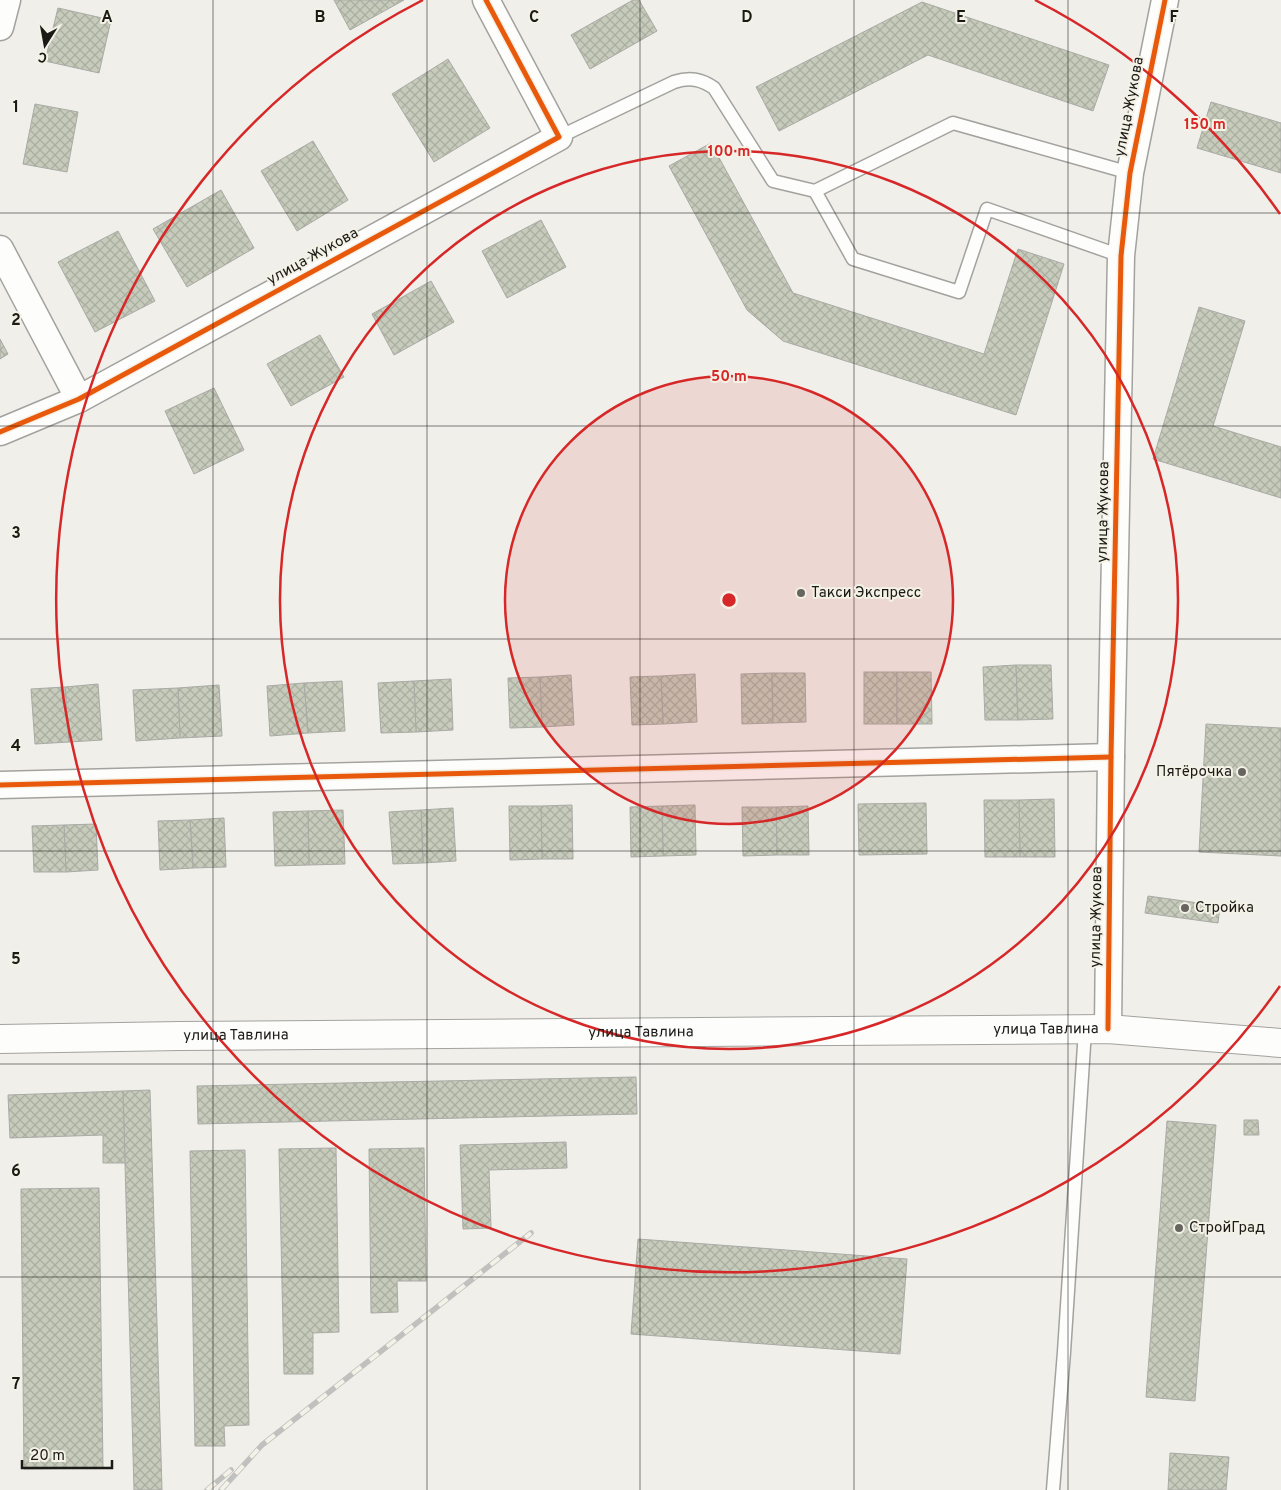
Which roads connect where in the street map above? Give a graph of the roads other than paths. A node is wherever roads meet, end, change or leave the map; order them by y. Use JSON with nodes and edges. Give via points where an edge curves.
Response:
{"nodes":[{"id":1,"x":7,"y":0,"type":"edge"},
{"id":2,"x":486,"y":0,"type":"edge"},
{"id":3,"x":1165,"y":0,"type":"edge"},
{"id":4,"x":0,"y":27,"type":"edge"},
{"id":5,"x":559,"y":137,"type":"junction"},
{"id":6,"x":1130,"y":173,"type":"junction"},
{"id":7,"x":815,"y":191,"type":"junction"},
{"id":8,"x":0,"y":249,"type":"edge"},
{"id":9,"x":1121,"y":256,"type":"junction"},
{"id":10,"x":79,"y":399,"type":"junction"},
{"id":11,"x":0,"y":432,"type":"edge"},
{"id":12,"x":1111,"y":757,"type":"junction"},
{"id":13,"x":0,"y":785,"type":"edge"},
{"id":14,"x":1096,"y":1030,"type":"junction"},
{"id":15,"x":0,"y":1039,"type":"edge"},
{"id":16,"x":1281,"y":1043,"type":"edge"},
{"id":17,"x":1053,"y":1490,"type":"edge"}],
"edges":[{"from":1,"to":4,"type":"street"},
{"from":2,"to":5,"type":"street"},
{"from":3,"to":6,"type":"street","name":"улица Жукова"},
{"from":5,"to":7,"type":"lane","via":[[674,82],[694,79],[714,88],[774,181]]},
{"from":5,"to":10,"type":"street","name":"улица Жукова"},
{"from":6,"to":7,"type":"lane","via":[[953,123]]},
{"from":6,"to":9,"type":"street","name":"улица Жукова"},
{"from":7,"to":9,"type":"lane","via":[[853,259],[959,292],[987,209]]},
{"from":8,"to":10,"type":"street"},
{"from":9,"to":12,"type":"street","name":"улица Жукова"},
{"from":10,"to":11,"type":"street","name":"улица Жукова"},
{"from":12,"to":13,"type":"street"},
{"from":12,"to":14,"type":"street","name":"улица Жукова"},
{"from":14,"to":15,"type":"main road","name":"улица Тавлина"},
{"from":14,"to":16,"type":"main road","name":"улица Тавлина"},
{"from":14,"to":17,"type":"lane"}]}
